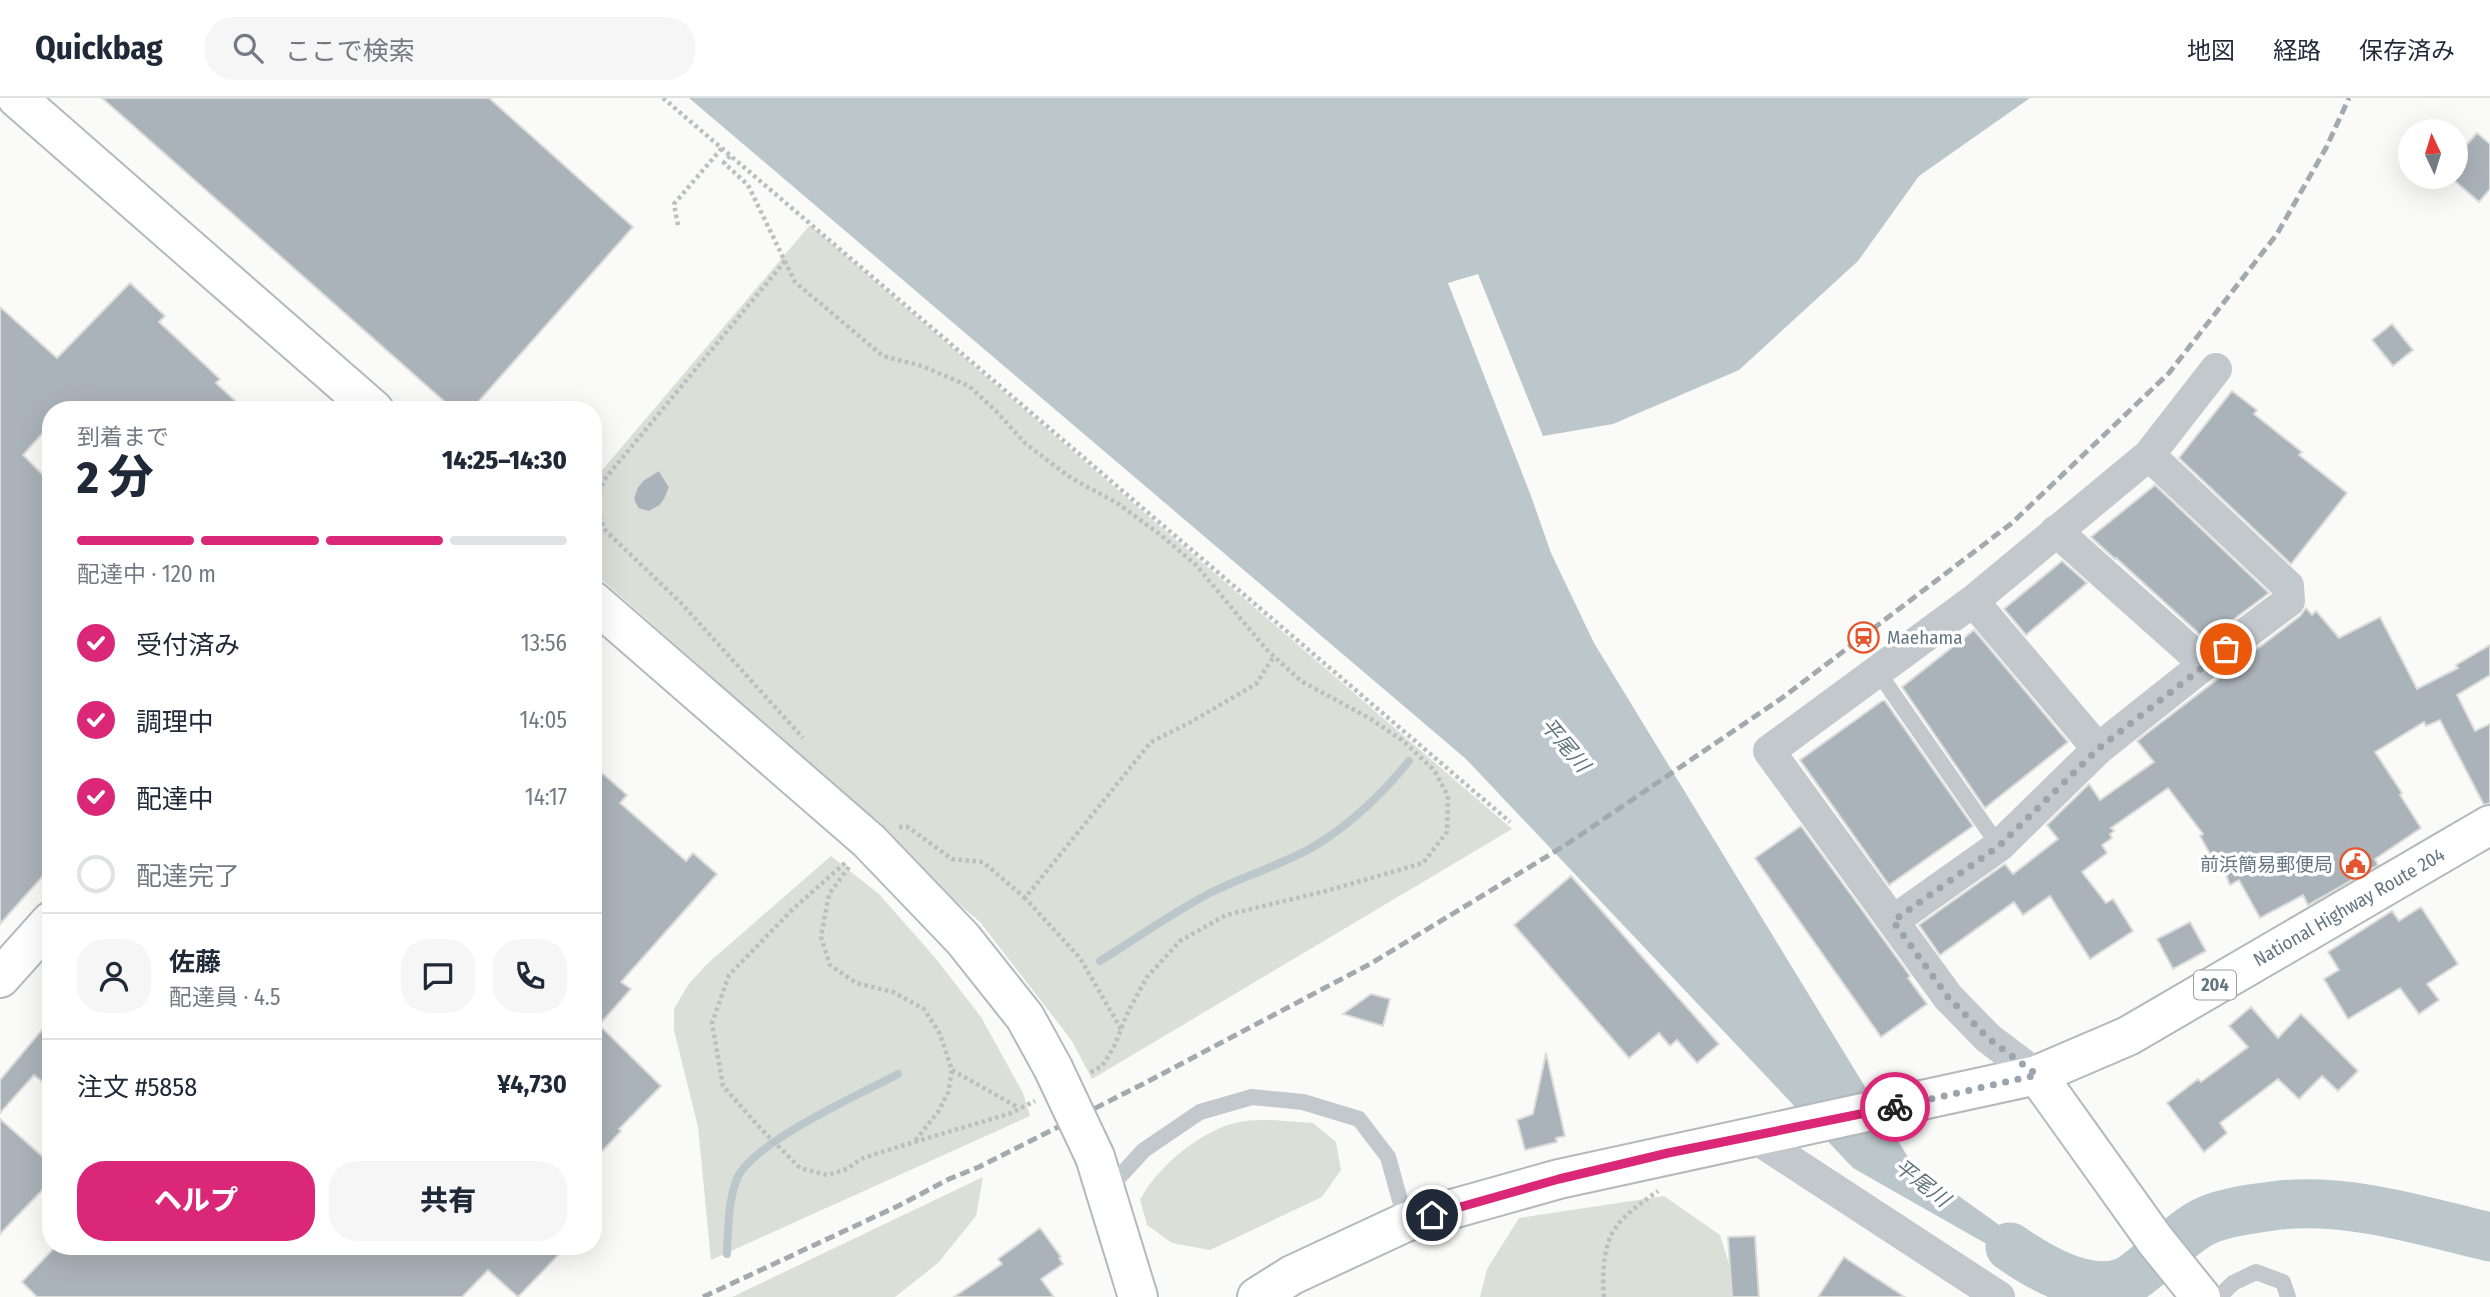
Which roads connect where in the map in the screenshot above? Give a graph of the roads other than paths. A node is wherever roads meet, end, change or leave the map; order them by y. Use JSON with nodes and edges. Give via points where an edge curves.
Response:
{"nodes":[{"id":1,"x":17,"y":98,"type":"edge"},
{"id":2,"x":2216,"y":369,"type":"dead end"},
{"id":3,"x":364,"y":401,"type":"edge"},
{"id":4,"x":2150,"y":455,"type":"junction"},
{"id":5,"x":2056,"y":531,"type":"junction"},
{"id":6,"x":1973,"y":601,"type":"junction"},
{"id":7,"x":602,"y":609,"type":"edge"},
{"id":8,"x":2205,"y":664,"type":"junction"},
{"id":9,"x":1878,"y":673,"type":"junction"},
{"id":10,"x":2098,"y":749,"type":"junction"},
{"id":11,"x":2490,"y":825,"type":"edge"},
{"id":12,"x":1999,"y":846,"type":"junction"},
{"id":13,"x":1893,"y":921,"type":"junction"},
{"id":14,"x":42,"y":931,"type":"edge"},
{"id":15,"x":0,"y":978,"type":"edge"},
{"id":16,"x":2037,"y":1075,"type":"junction"},
{"id":17,"x":1767,"y":1134,"type":"junction"},
{"id":18,"x":1100,"y":1175,"type":"junction"},
{"id":19,"x":1406,"y":1222,"type":"junction"},
{"id":20,"x":2204,"y":1293,"type":"edge"},
{"id":21,"x":1138,"y":1297,"type":"edge"},
{"id":22,"x":1257,"y":1297,"type":"edge"},
{"id":23,"x":1999,"y":1297,"type":"edge"},
{"id":24,"x":2288,"y":1297,"type":"edge"}],
"edges":[{"from":1,"to":3,"type":"main road"},
{"from":2,"to":4,"type":"street"},
{"from":4,"to":5,"type":"street"},
{"from":4,"to":8,"type":"street","via":[[2288,586],[2289,601]]},
{"from":5,"to":6,"type":"street"},
{"from":5,"to":8,"type":"street"},
{"from":6,"to":9,"type":"street"},
{"from":6,"to":10,"type":"street"},
{"from":7,"to":18,"type":"main road","bridge":true,"via":[[869,842],[963,939],[1025,1017]]},
{"from":8,"to":10,"type":"street"},
{"from":9,"to":12,"type":"lane"},
{"from":9,"to":13,"type":"street","via":[[1769,751]]},
{"from":10,"to":12,"type":"street"},
{"from":11,"to":16,"type":"main road","name":"National Highway Route 204","number":"204","via":[[2128,1036]]},
{"from":12,"to":13,"type":"street"},
{"from":13,"to":16,"type":"street","via":[[1948,997],[1988,1038]]},
{"from":14,"to":15,"type":"main road"},
{"from":16,"to":17,"type":"main road","name":"National Highway Route 204","number":"204"},
{"from":16,"to":20,"type":"main road","via":[[2155,1240]]},
{"from":17,"to":19,"type":"main road","name":"National Highway Route 204","number":"204","via":[[1559,1179]]},
{"from":17,"to":23,"type":"street"},
{"from":18,"to":19,"type":"lane","via":[[1200,1112],[1252,1097],[1303,1102],[1359,1119],[1388,1157]]},
{"from":18,"to":21,"type":"main road"},
{"from":19,"to":22,"type":"main road","name":"National Highway Route 204","number":"204","via":[[1292,1275]]},
{"from":20,"to":24,"type":"lane","via":[[2256,1272],[2283,1282]]}]}
